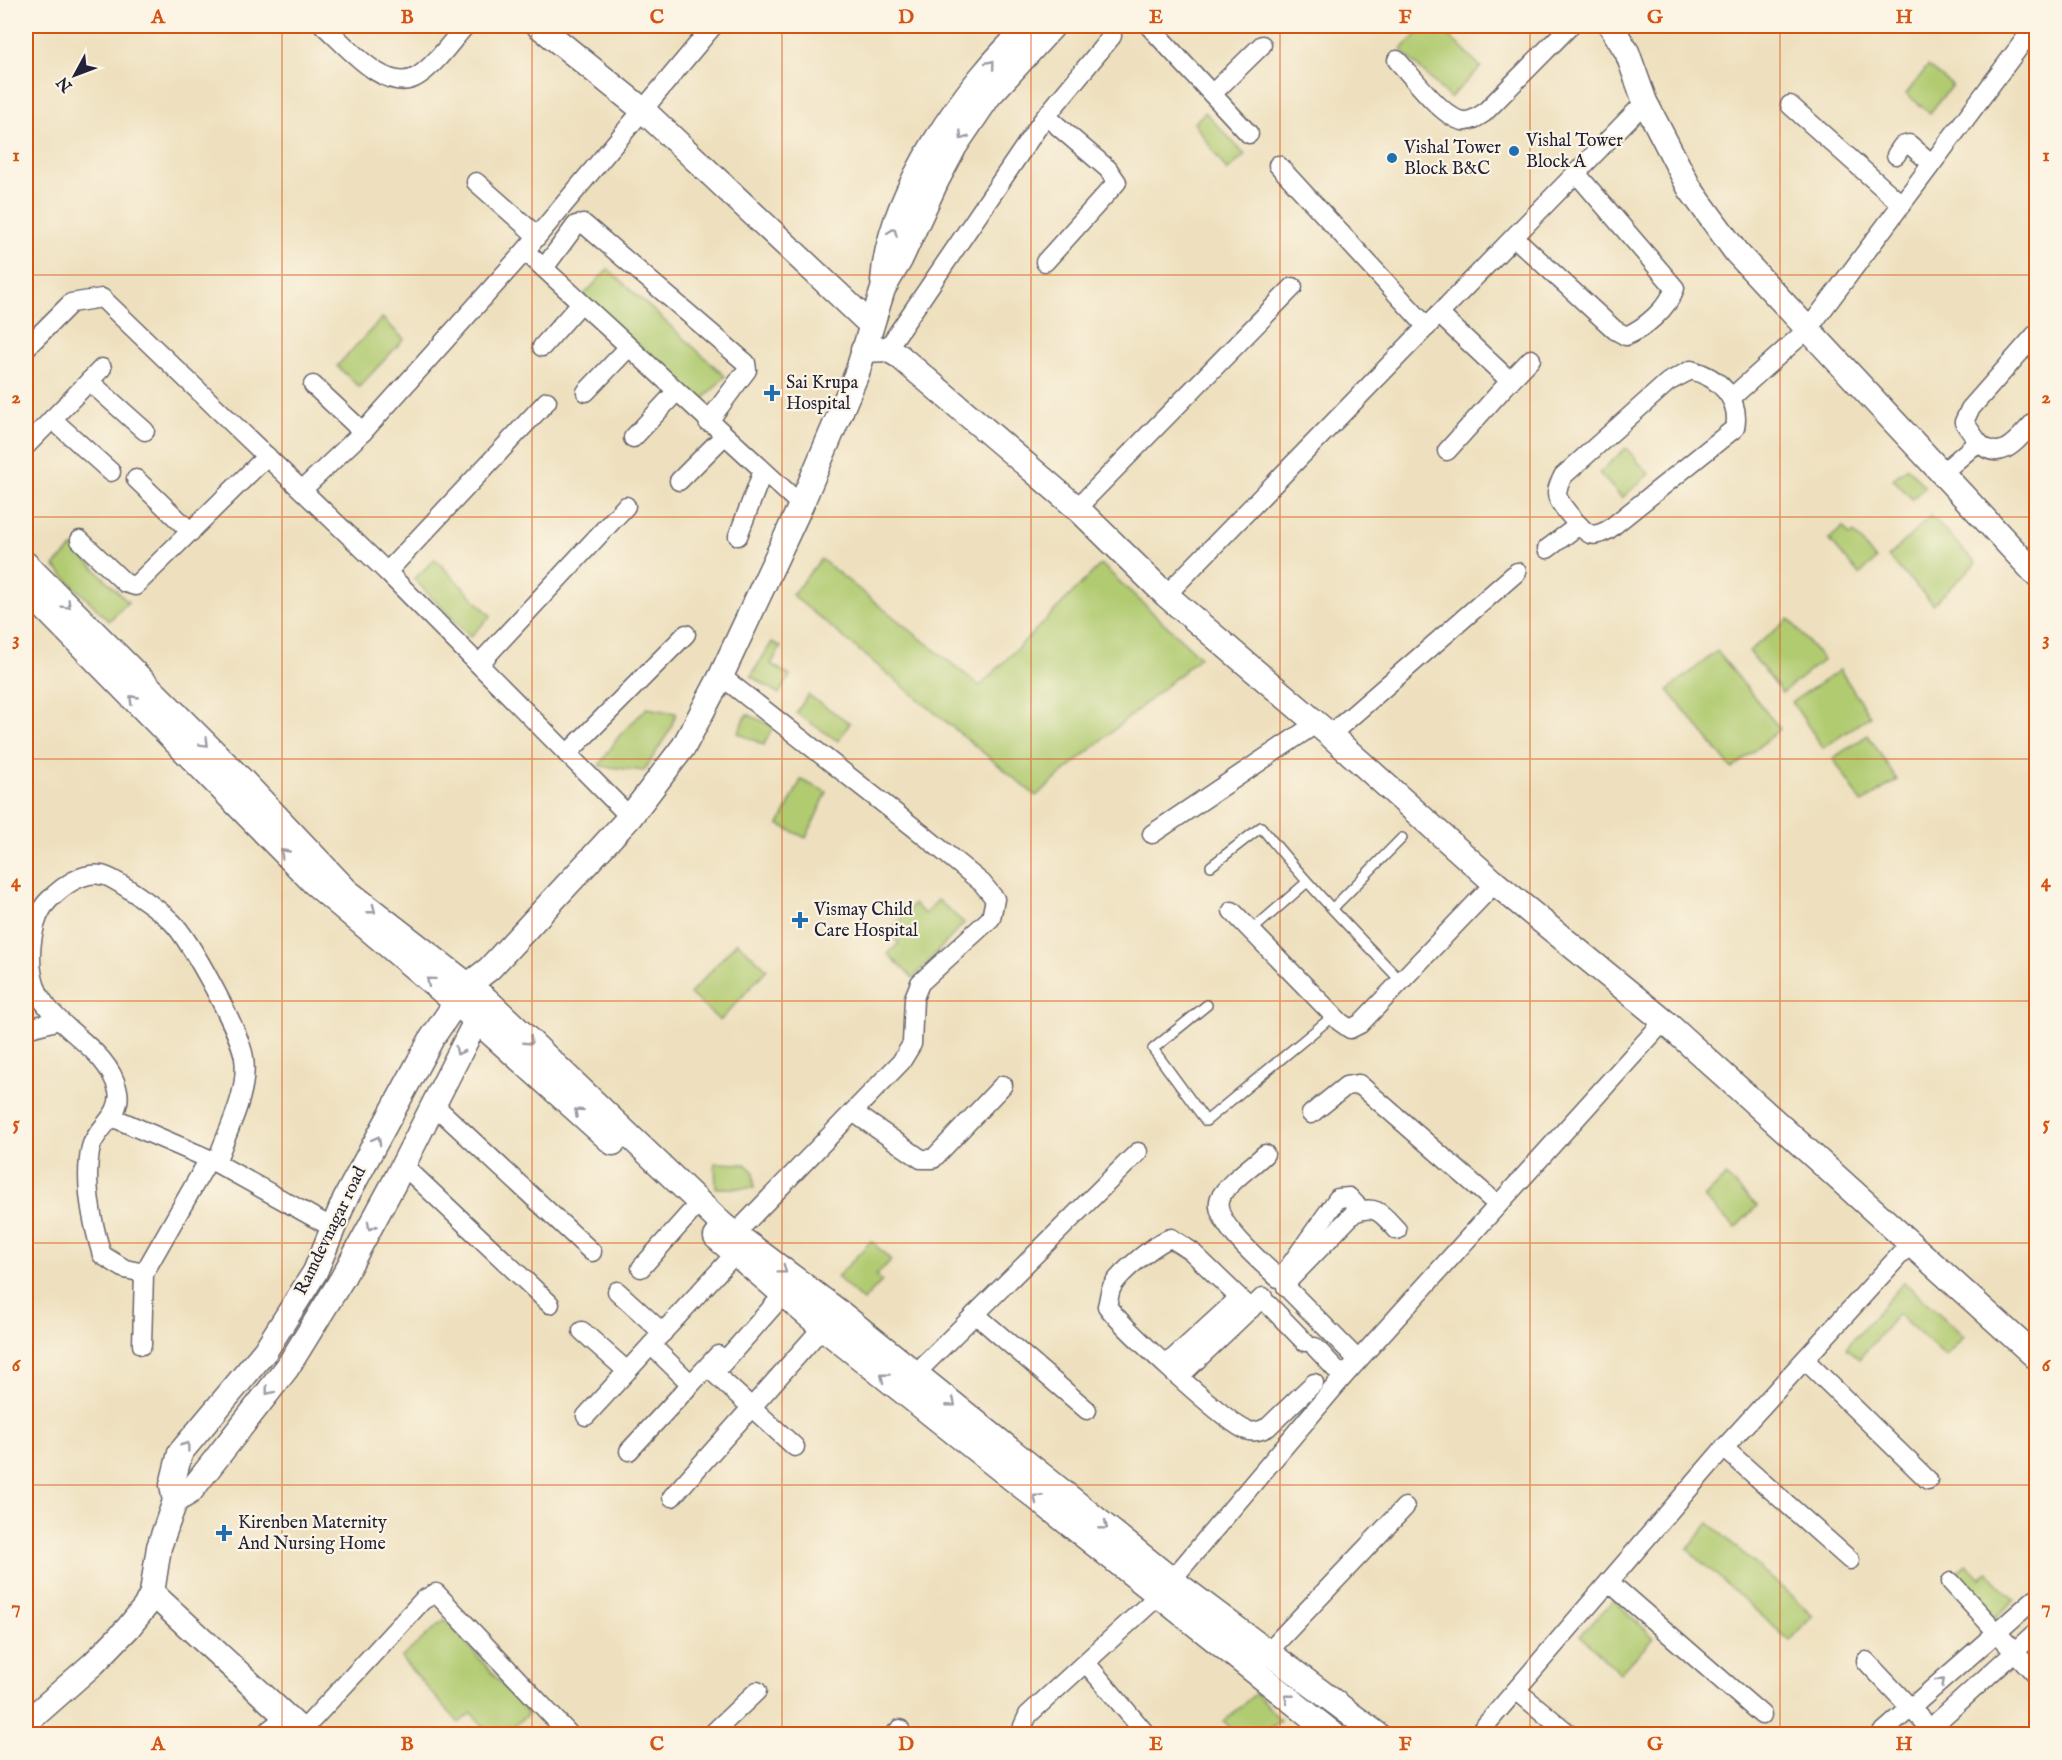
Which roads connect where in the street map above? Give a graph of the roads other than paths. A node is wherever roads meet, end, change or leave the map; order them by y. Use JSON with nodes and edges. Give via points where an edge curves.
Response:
{"nodes":[{"id":1,"x":324,"y":26,"type":"edge"},
{"id":2,"x":465,"y":26,"type":"edge"},
{"id":3,"x":539,"y":26,"type":"edge"},
{"id":4,"x":713,"y":26,"type":"edge"},
{"id":5,"x":1029,"y":26,"type":"edge"},
{"id":6,"x":1053,"y":26,"type":"edge"},
{"id":7,"x":1149,"y":26,"type":"edge"},
{"id":8,"x":1570,"y":26,"type":"edge"},
{"id":9,"x":1611,"y":26,"type":"edge"},
{"id":10,"x":2034,"y":26,"type":"edge"},
{"id":11,"x":1112,"y":36,"type":"dead end"},
{"id":12,"x":1262,"y":45,"type":"dead end"},
{"id":13,"x":1397,"y":60,"type":"dead end"},
{"id":14,"x":1212,"y":94,"type":"junction"},
{"id":15,"x":1646,"y":102,"type":"junction"},
{"id":16,"x":1790,"y":105,"type":"dead end"},
{"id":17,"x":643,"y":110,"type":"junction"},
{"id":18,"x":1046,"y":116,"type":"junction"},
{"id":19,"x":1249,"y":134,"type":"dead end"},
{"id":20,"x":1896,"y":155,"type":"dead end"},
{"id":21,"x":1931,"y":163,"type":"junction"},
{"id":22,"x":1278,"y":165,"type":"dead end"},
{"id":23,"x":1576,"y":173,"type":"junction"},
{"id":24,"x":476,"y":183,"type":"dead end"},
{"id":25,"x":1901,"y":204,"type":"junction"},
{"id":26,"x":537,"y":236,"type":"junction"},
{"id":27,"x":1514,"y":237,"type":"junction"},
{"id":28,"x":525,"y":251,"type":"junction"},
{"id":29,"x":1045,"y":262,"type":"dead end"},
{"id":30,"x":544,"y":268,"type":"junction"},
{"id":31,"x":1293,"y":287,"type":"dead end"},
{"id":32,"x":883,"y":289,"type":"junction"},
{"id":33,"x":581,"y":303,"type":"junction"},
{"id":34,"x":1433,"y":320,"type":"junction"},
{"id":35,"x":870,"y":324,"type":"junction"},
{"id":36,"x":1809,"y":328,"type":"junction"},
{"id":37,"x":2036,"y":335,"type":"edge"},
{"id":38,"x":542,"y":346,"type":"dead end"},
{"id":39,"x":628,"y":347,"type":"junction"},
{"id":40,"x":26,"y":348,"type":"edge"},
{"id":41,"x":887,"y":349,"type":"junction"},
{"id":42,"x":863,"y":350,"type":"junction"},
{"id":43,"x":1532,"y":359,"type":"dead end"},
{"id":44,"x":102,"y":368,"type":"dead end"},
{"id":45,"x":89,"y":381,"type":"junction"},
{"id":46,"x":1510,"y":381,"type":"junction"},
{"id":47,"x":313,"y":385,"type":"dead end"},
{"id":48,"x":586,"y":392,"type":"dead end"},
{"id":49,"x":676,"y":392,"type":"junction"},
{"id":50,"x":1731,"y":398,"type":"junction"},
{"id":51,"x":547,"y":401,"type":"dead end"},
{"id":52,"x":52,"y":419,"type":"junction"},
{"id":53,"x":2037,"y":420,"type":"edge"},
{"id":54,"x":708,"y":422,"type":"junction"},
{"id":55,"x":145,"y":431,"type":"dead end"},
{"id":56,"x":363,"y":432,"type":"junction"},
{"id":57,"x":724,"y":436,"type":"junction"},
{"id":58,"x":633,"y":438,"type":"dead end"},
{"id":59,"x":1978,"y":442,"type":"junction"},
{"id":60,"x":26,"y":446,"type":"edge"},
{"id":61,"x":1446,"y":451,"type":"dead end"},
{"id":62,"x":267,"y":456,"type":"junction"},
{"id":63,"x":764,"y":471,"type":"junction"},
{"id":64,"x":111,"y":472,"type":"dead end"},
{"id":65,"x":1942,"y":473,"type":"junction"},
{"id":66,"x":136,"y":479,"type":"dead end"},
{"id":67,"x":679,"y":481,"type":"dead end"},
{"id":68,"x":302,"y":490,"type":"junction"},
{"id":69,"x":801,"y":505,"type":"junction"},
{"id":70,"x":626,"y":506,"type":"dead end"},
{"id":71,"x":1077,"y":508,"type":"junction"},
{"id":72,"x":1578,"y":525,"type":"junction"},
{"id":73,"x":191,"y":532,"type":"junction"},
{"id":74,"x":738,"y":536,"type":"dead end"},
{"id":75,"x":80,"y":540,"type":"dead end"},
{"id":76,"x":1547,"y":549,"type":"dead end"},
{"id":77,"x":26,"y":564,"type":"edge"},
{"id":78,"x":387,"y":572,"type":"junction"},
{"id":79,"x":1517,"y":572,"type":"dead end"},
{"id":80,"x":2037,"y":574,"type":"edge"},
{"id":81,"x":26,"y":590,"type":"edge"},
{"id":82,"x":1166,"y":595,"type":"junction"},
{"id":83,"x":686,"y":634,"type":"dead end"},
{"id":84,"x":479,"y":664,"type":"junction"},
{"id":85,"x":721,"y":676,"type":"junction"},
{"id":86,"x":1323,"y":729,"type":"junction"},
{"id":87,"x":567,"y":754,"type":"junction"},
{"id":88,"x":630,"y":817,"type":"junction"},
{"id":89,"x":1152,"y":834,"type":"dead end"},
{"id":90,"x":1402,"y":838,"type":"dead end"},
{"id":91,"x":1211,"y":866,"type":"dead end"},
{"id":92,"x":1306,"y":883,"type":"junction"},
{"id":93,"x":1495,"y":883,"type":"junction"},
{"id":94,"x":1333,"y":908,"type":"junction"},
{"id":95,"x":1232,"y":911,"type":"dead end"},
{"id":96,"x":1259,"y":924,"type":"dead end"},
{"id":97,"x":489,"y":969,"type":"junction"},
{"id":98,"x":1400,"y":980,"type":"junction"},
{"id":99,"x":462,"y":993,"type":"junction"},
{"id":100,"x":1207,"y":1005,"type":"dead end"},
{"id":101,"x":481,"y":1010,"type":"junction"},
{"id":102,"x":1333,"y":1016,"type":"junction"},
{"id":103,"x":59,"y":1020,"type":"junction"},
{"id":104,"x":1664,"y":1022,"type":"junction"},
{"id":105,"x":26,"y":1029,"type":"edge"},
{"id":106,"x":1003,"y":1085,"type":"dead end"},
{"id":107,"x":433,"y":1104,"type":"junction"},
{"id":108,"x":853,"y":1112,"type":"junction"},
{"id":109,"x":1311,"y":1114,"type":"dead end"},
{"id":110,"x":112,"y":1117,"type":"junction"},
{"id":111,"x":1138,"y":1152,"type":"dead end"},
{"id":112,"x":1265,"y":1154,"type":"dead end"},
{"id":113,"x":213,"y":1161,"type":"junction"},
{"id":114,"x":403,"y":1165,"type":"junction"},
{"id":115,"x":1498,"y":1205,"type":"junction"},
{"id":116,"x":690,"y":1213,"type":"junction"},
{"id":117,"x":333,"y":1228,"type":"junction"},
{"id":118,"x":1397,"y":1230,"type":"dead end"},
{"id":119,"x":739,"y":1243,"type":"junction"},
{"id":120,"x":1909,"y":1245,"type":"junction"},
{"id":121,"x":592,"y":1252,"type":"dead end"},
{"id":122,"x":641,"y":1268,"type":"dead end"},
{"id":123,"x":144,"y":1273,"type":"junction"},
{"id":124,"x":1284,"y":1280,"type":"junction"},
{"id":125,"x":617,"y":1291,"type":"dead end"},
{"id":126,"x":781,"y":1293,"type":"junction"},
{"id":127,"x":1256,"y":1302,"type":"junction"},
{"id":128,"x":550,"y":1304,"type":"dead end"},
{"id":129,"x":975,"y":1314,"type":"junction"},
{"id":130,"x":830,"y":1319,"type":"junction"},
{"id":131,"x":582,"y":1331,"type":"dead end"},
{"id":132,"x":657,"y":1339,"type":"junction"},
{"id":133,"x":142,"y":1345,"type":"dead end"},
{"id":134,"x":2037,"y":1357,"type":"edge"},
{"id":135,"x":1805,"y":1359,"type":"junction"},
{"id":136,"x":1358,"y":1360,"type":"junction"},
{"id":137,"x":1174,"y":1370,"type":"junction"},
{"id":138,"x":627,"y":1371,"type":"junction"},
{"id":139,"x":915,"y":1374,"type":"junction"},
{"id":140,"x":1343,"y":1377,"type":"junction"},
{"id":141,"x":1314,"y":1383,"type":"dead end"},
{"id":142,"x":691,"y":1384,"type":"junction"},
{"id":143,"x":753,"y":1407,"type":"junction"},
{"id":144,"x":1087,"y":1410,"type":"dead end"},
{"id":145,"x":586,"y":1416,"type":"dead end"},
{"id":146,"x":795,"y":1447,"type":"dead end"},
{"id":147,"x":1724,"y":1448,"type":"junction"},
{"id":148,"x":629,"y":1451,"type":"dead end"},
{"id":149,"x":1928,"y":1479,"type":"dead end"},
{"id":150,"x":672,"y":1497,"type":"dead end"},
{"id":151,"x":176,"y":1501,"type":"junction"},
{"id":152,"x":1405,"y":1507,"type":"dead end"},
{"id":153,"x":1850,"y":1560,"type":"dead end"},
{"id":154,"x":1609,"y":1582,"type":"junction"},
{"id":155,"x":1951,"y":1582,"type":"dead end"},
{"id":156,"x":1165,"y":1587,"type":"junction"},
{"id":157,"x":152,"y":1593,"type":"junction"},
{"id":158,"x":2037,"y":1598,"type":"edge"},
{"id":159,"x":2037,"y":1632,"type":"edge"},
{"id":160,"x":1997,"y":1633,"type":"junction"},
{"id":161,"x":2015,"y":1652,"type":"junction"},
{"id":162,"x":1259,"y":1661,"type":"junction"},
{"id":163,"x":1866,"y":1661,"type":"dead end"},
{"id":164,"x":1087,"y":1664,"type":"junction"},
{"id":165,"x":2037,"y":1675,"type":"edge"},
{"id":166,"x":1516,"y":1690,"type":"junction"},
{"id":167,"x":757,"y":1691,"type":"dead end"},
{"id":168,"x":1911,"y":1708,"type":"junction"},
{"id":169,"x":1762,"y":1715,"type":"dead end"},
{"id":170,"x":26,"y":1723,"type":"edge"},
{"id":171,"x":298,"y":1727,"type":"edge"},
{"id":172,"x":1930,"y":1733,"type":"edge"},
{"id":173,"x":264,"y":1734,"type":"edge"},
{"id":174,"x":568,"y":1734,"type":"edge"},
{"id":175,"x":712,"y":1734,"type":"edge"},
{"id":176,"x":1026,"y":1734,"type":"edge"},
{"id":177,"x":1146,"y":1734,"type":"edge"},
{"id":178,"x":1333,"y":1734,"type":"edge"},
{"id":179,"x":1377,"y":1734,"type":"edge"},
{"id":180,"x":1478,"y":1734,"type":"edge"},
{"id":181,"x":1569,"y":1734,"type":"edge"},
{"id":182,"x":1881,"y":1734,"type":"edge"}],
"edges":[{"from":1,"to":2,"type":"street","via":[[385,79],[403,83],[418,76]]},
{"from":3,"to":17,"type":"street"},
{"from":4,"to":17,"type":"street"},
{"from":32,"to":5,"type":"street","one_way":true,"via":[[885,254],[924,160],[957,106],[1000,53]]},
{"from":6,"to":32,"type":"street","one_way":true,"via":[[989,96],[956,146]]},
{"from":7,"to":14,"type":"street"},
{"from":8,"to":13,"type":"street","via":[[1484,113],[1471,121],[1448,115]]},
{"from":9,"to":15,"type":"street","via":[[1627,52]]},
{"from":10,"to":21,"type":"street"},
{"from":11,"to":18,"type":"street"},
{"from":12,"to":14,"type":"street"},
{"from":14,"to":19,"type":"street"},
{"from":15,"to":23,"type":"street"},
{"from":15,"to":36,"type":"street","via":[[1697,198],[1736,252]]},
{"from":16,"to":25,"type":"street"},
{"from":17,"to":26,"type":"street"},
{"from":17,"to":35,"type":"street"},
{"from":18,"to":29,"type":"street","via":[[1108,169],[1117,182]]},
{"from":18,"to":41,"type":"street"},
{"from":20,"to":21,"type":"street","via":[[1909,144]]},
{"from":21,"to":25,"type":"street"},
{"from":22,"to":34,"type":"street"},
{"from":23,"to":27,"type":"street"},
{"from":23,"to":27,"type":"street","via":[[1675,288],[1651,319],[1626,336],[1615,330]]},
{"from":24,"to":26,"type":"street"},
{"from":25,"to":36,"type":"street"},
{"from":26,"to":28,"type":"street"},
{"from":27,"to":34,"type":"street"},
{"from":28,"to":30,"type":"street"},
{"from":28,"to":56,"type":"street"},
{"from":30,"to":33,"type":"street"},
{"from":30,"to":54,"type":"street","via":[[576,225],[584,224],[746,363],[747,370]]},
{"from":31,"to":71,"type":"street"},
{"from":32,"to":35,"type":"street"},
{"from":33,"to":38,"type":"street"},
{"from":33,"to":39,"type":"street"},
{"from":34,"to":46,"type":"street"},
{"from":34,"to":82,"type":"street"},
{"from":35,"to":42,"type":"street"},
{"from":36,"to":50,"type":"street"},
{"from":36,"to":65,"type":"street"},
{"from":37,"to":59,"type":"street","via":[[1970,409],[1964,422]]},
{"from":39,"to":48,"type":"street"},
{"from":39,"to":49,"type":"street"},
{"from":40,"to":62,"type":"street","via":[[71,303],[102,298]]},
{"from":41,"to":42,"type":"street"},
{"from":41,"to":71,"type":"street"},
{"from":42,"to":69,"type":"street"},
{"from":43,"to":46,"type":"street"},
{"from":44,"to":45,"type":"street"},
{"from":45,"to":52,"type":"street"},
{"from":45,"to":55,"type":"street"},
{"from":46,"to":61,"type":"street"},
{"from":47,"to":56,"type":"street"},
{"from":49,"to":54,"type":"street"},
{"from":49,"to":58,"type":"street"},
{"from":50,"to":72,"type":"street","via":[[1737,409],[1735,428],[1608,530],[1599,535],[1589,534]]},
{"from":50,"to":72,"type":"street","via":[[1711,377],[1691,370],[1668,382],[1563,476],[1557,488],[1558,498]]},
{"from":51,"to":78,"type":"street"},
{"from":52,"to":60,"type":"street"},
{"from":52,"to":64,"type":"street"},
{"from":53,"to":59,"type":"street","via":[[1997,453],[1988,452]]},
{"from":54,"to":57,"type":"street"},
{"from":56,"to":68,"type":"street"},
{"from":57,"to":63,"type":"street"},
{"from":57,"to":67,"type":"street"},
{"from":59,"to":65,"type":"street"},
{"from":62,"to":68,"type":"street"},
{"from":62,"to":73,"type":"street"},
{"from":63,"to":69,"type":"street"},
{"from":63,"to":74,"type":"street"},
{"from":65,"to":80,"type":"street"},
{"from":66,"to":73,"type":"street"},
{"from":68,"to":78,"type":"street"},
{"from":69,"to":85,"type":"street"},
{"from":70,"to":84,"type":"street"},
{"from":71,"to":82,"type":"street"},
{"from":72,"to":76,"type":"street"},
{"from":73,"to":75,"type":"street","via":[[135,586],[125,583]]},
{"from":77,"to":99,"type":"street","one_way":true,"via":[[347,891]]},
{"from":78,"to":84,"type":"street"},
{"from":79,"to":86,"type":"street"},
{"from":99,"to":81,"type":"street","one_way":true,"via":[[314,883]]},
{"from":82,"to":86,"type":"street"},
{"from":83,"to":87,"type":"street"},
{"from":84,"to":87,"type":"street"},
{"from":85,"to":88,"type":"street","via":[[684,746]]},
{"from":85,"to":108,"type":"street","via":[[938,847],[982,883],[995,899],[991,918],[920,983],[914,998],[912,1044],[901,1062]]},
{"from":86,"to":89,"type":"street"},
{"from":86,"to":93,"type":"street"},
{"from":87,"to":88,"type":"street"},
{"from":88,"to":97,"type":"street"},
{"from":90,"to":94,"type":"lane"},
{"from":91,"to":92,"type":"lane","via":[[1261,827]]},
{"from":92,"to":94,"type":"lane"},
{"from":92,"to":96,"type":"lane"},
{"from":93,"to":98,"type":"street"},
{"from":93,"to":104,"type":"street"},
{"from":94,"to":98,"type":"lane"},
{"from":95,"to":102,"type":"street"},
{"from":97,"to":99,"type":"street"},
{"from":97,"to":101,"type":"street"},
{"from":98,"to":102,"type":"street","via":[[1356,1028],[1344,1026]]},
{"from":99,"to":101,"type":"street"},
{"from":117,"to":99,"type":"street","name":"Ramdevnagar road","one_way":true,"via":[[432,1038]]},
{"from":100,"to":102,"type":"lane","via":[[1153,1049],[1206,1121]]},
{"from":101,"to":107,"type":"street","name":"Ramdevnagar road","one_way":true},
{"from":116,"to":101,"type":"street","one_way":true},
{"from":101,"to":119,"type":"street","one_way":true,"via":[[617,1125]]},
{"from":103,"to":105,"type":"street"},
{"from":103,"to":110,"type":"street","via":[[93,1050],[113,1076],[118,1094]]},
{"from":103,"to":113,"type":"street","via":[[48,1008],[33,977],[33,925],[42,907],[63,887],[80,878],[101,875],[136,894],[174,923],[207,975],[235,1032],[244,1058],[241,1096]]},
{"from":104,"to":115,"type":"street"},
{"from":104,"to":120,"type":"street"},
{"from":106,"to":108,"type":"street","via":[[933,1159],[921,1159]]},
{"from":107,"to":114,"type":"street","name":"Ramdevnagar road"},
{"from":107,"to":121,"type":"street"},
{"from":108,"to":119,"type":"street"},
{"from":109,"to":115,"type":"street","via":[[1346,1086],[1359,1084]]},
{"from":110,"to":113,"type":"street"},
{"from":110,"to":123,"type":"street","via":[[91,1145],[89,1190],[94,1230],[102,1255],[125,1269]]},
{"from":111,"to":129,"type":"street"},
{"from":112,"to":124,"type":"street","via":[[1221,1195],[1217,1206],[1222,1220]]},
{"from":113,"to":117,"type":"street"},
{"from":113,"to":123,"type":"street"},
{"from":114,"to":128,"type":"street"},
{"from":114,"to":151,"type":"street","name":"Ramdevnagar road","one_way":true,"via":[[342,1279],[287,1368],[190,1492]]},
{"from":115,"to":136,"type":"street"},
{"from":116,"to":119,"type":"street"},
{"from":116,"to":122,"type":"street"},
{"from":151,"to":117,"type":"street","name":"Ramdevnagar road","one_way":true,"via":[[172,1485],[180,1454],[265,1351],[315,1272]]},
{"from":118,"to":124,"type":"street","via":[[1378,1209],[1354,1213]]},
{"from":119,"to":126,"type":"street"},
{"from":119,"to":130,"type":"street","one_way":true},
{"from":119,"to":132,"type":"street"},
{"from":120,"to":134,"type":"street"},
{"from":120,"to":135,"type":"street"},
{"from":123,"to":133,"type":"street"},
{"from":124,"to":127,"type":"street"},
{"from":124,"to":136,"type":"street"},
{"from":125,"to":132,"type":"street"},
{"from":126,"to":130,"type":"street"},
{"from":126,"to":142,"type":"street"},
{"from":126,"to":143,"type":"street","via":[[714,1373]]},
{"from":127,"to":137,"type":"street"},
{"from":127,"to":137,"type":"street","via":[[1171,1238],[1150,1248],[1112,1286],[1107,1306]]},
{"from":127,"to":140,"type":"street","via":[[1310,1344]]},
{"from":129,"to":139,"type":"street"},
{"from":129,"to":144,"type":"street"},
{"from":130,"to":139,"type":"street"},
{"from":130,"to":143,"type":"street"},
{"from":156,"to":130,"type":"street","one_way":true},
{"from":131,"to":138,"type":"street"},
{"from":132,"to":138,"type":"street"},
{"from":132,"to":142,"type":"street"},
{"from":135,"to":147,"type":"street"},
{"from":135,"to":149,"type":"street"},
{"from":136,"to":140,"type":"street"},
{"from":137,"to":141,"type":"street","via":[[1246,1431],[1259,1432],[1268,1427]]},
{"from":138,"to":145,"type":"street"},
{"from":139,"to":156,"type":"street","one_way":true},
{"from":140,"to":156,"type":"street"},
{"from":142,"to":148,"type":"street"},
{"from":143,"to":146,"type":"street"},
{"from":143,"to":150,"type":"street"},
{"from":147,"to":153,"type":"street"},
{"from":147,"to":154,"type":"street"},
{"from":151,"to":157,"type":"street","name":"Ramdevnagar road","via":[[159,1547]]},
{"from":152,"to":162,"type":"street"},
{"from":154,"to":166,"type":"street"},
{"from":154,"to":169,"type":"street"},
{"from":155,"to":160,"type":"street"},
{"from":156,"to":162,"type":"street"},
{"from":156,"to":164,"type":"street"},
{"from":157,"to":170,"type":"street","name":"Ramdevnagar road","via":[[128,1628]]},
{"from":157,"to":171,"type":"street"},
{"from":158,"to":160,"type":"street"},
{"from":159,"to":161,"type":"street"},
{"from":160,"to":161,"type":"street"},
{"from":168,"to":160,"type":"street","one_way":true},
{"from":161,"to":165,"type":"street"},
{"from":161,"to":172,"type":"street"},
{"from":178,"to":162,"type":"street","one_way":true},
{"from":162,"to":179,"type":"street"},
{"from":163,"to":168,"type":"street"},
{"from":164,"to":176,"type":"street","via":[[1028,1715],[1023,1726]]},
{"from":164,"to":177,"type":"street"},
{"from":166,"to":180,"type":"street"},
{"from":166,"to":181,"type":"street"},
{"from":167,"to":175,"type":"street"},
{"from":168,"to":172,"type":"street"},
{"from":168,"to":182,"type":"street"},
{"from":171,"to":173,"type":"street"},
{"from":171,"to":174,"type":"street","via":[[423,1600],[436,1593]]}]}
